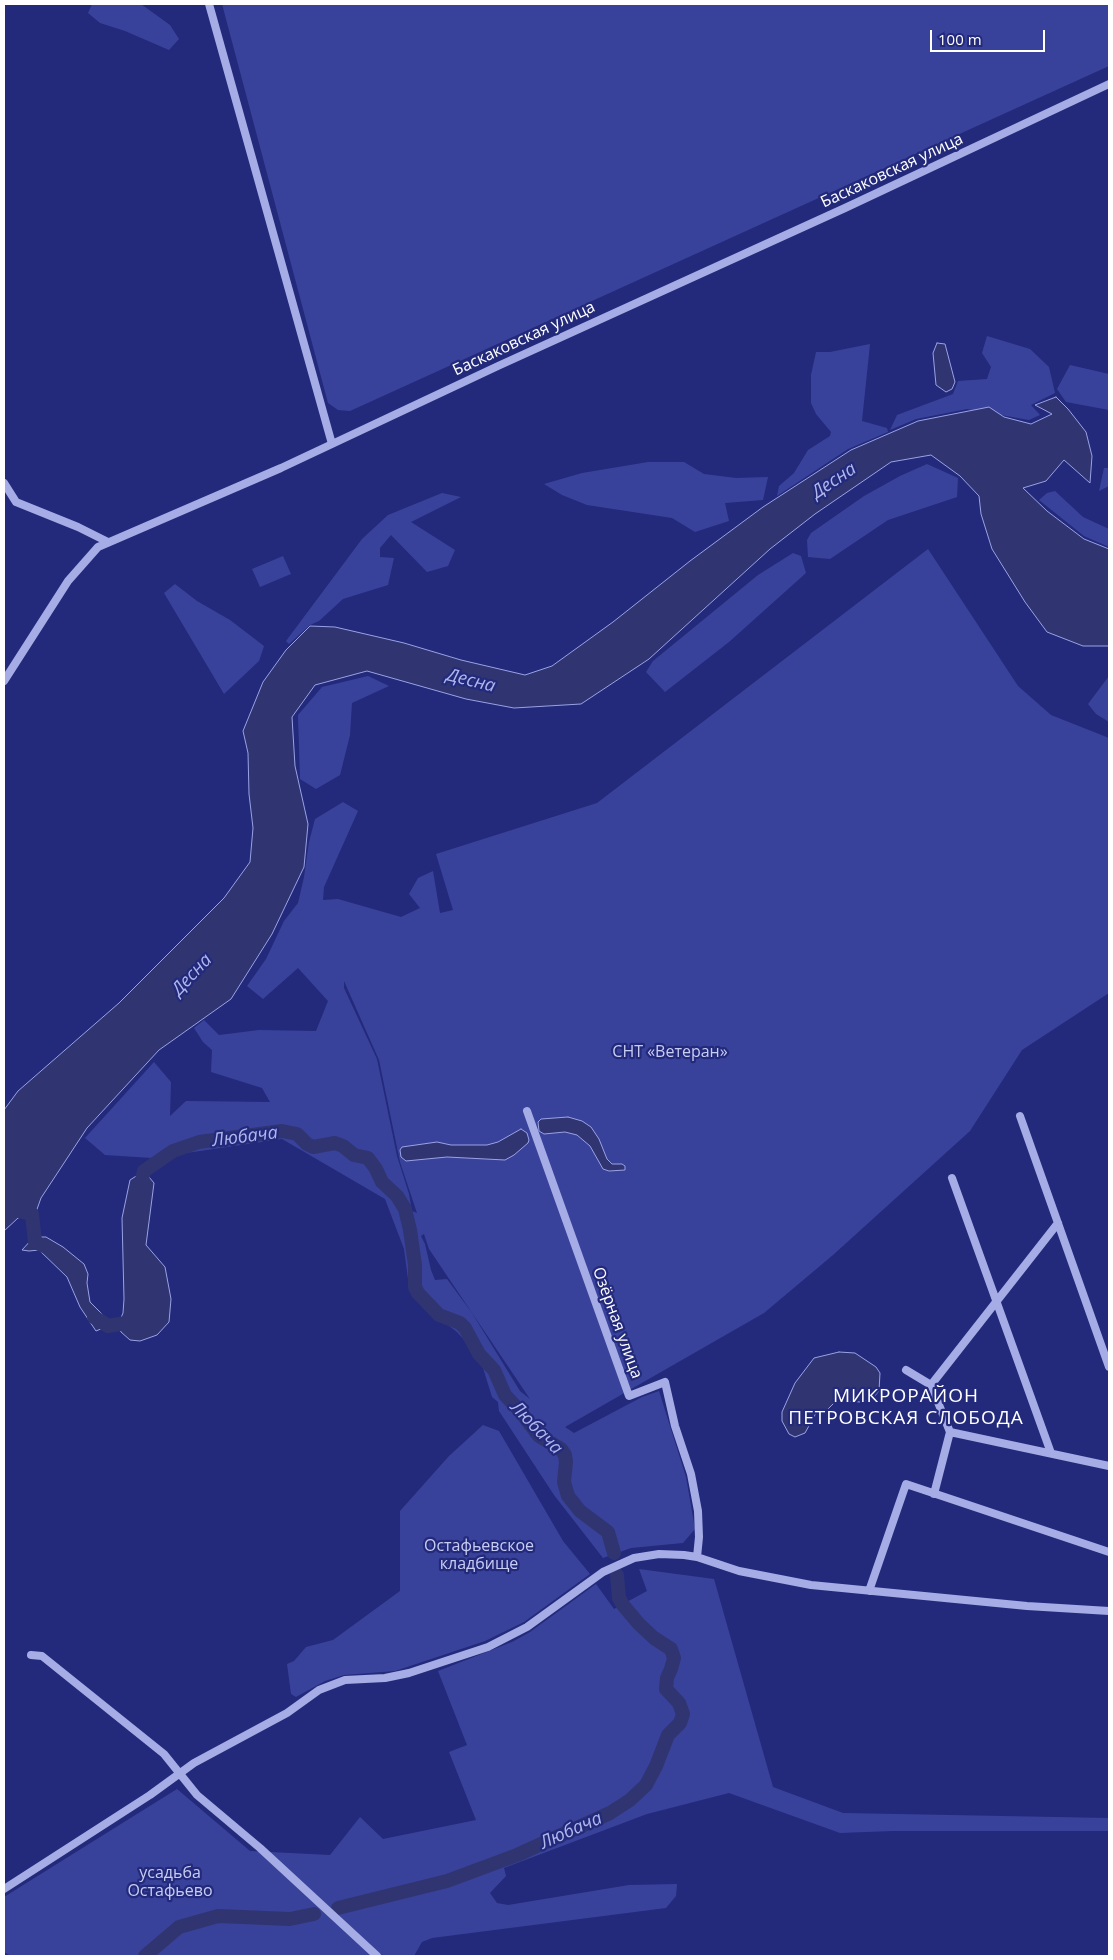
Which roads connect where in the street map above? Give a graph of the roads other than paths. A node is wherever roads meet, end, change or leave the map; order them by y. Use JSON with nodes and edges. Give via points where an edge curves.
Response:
{"nodes":[{"id":1,"x":209,"y":4,"type":"edge"},
{"id":2,"x":1109,"y":84,"type":"edge"},
{"id":3,"x":332,"y":444,"type":"junction"},
{"id":4,"x":4,"y":483,"type":"edge"},
{"id":5,"x":108,"y":542,"type":"junction"},
{"id":6,"x":4,"y":680,"type":"edge"},
{"id":7,"x":527,"y":1111,"type":"dead end"},
{"id":8,"x":1020,"y":1116,"type":"dead end"},
{"id":9,"x":952,"y":1178,"type":"dead end"},
{"id":10,"x":1058,"y":1223,"type":"junction"},
{"id":11,"x":996,"y":1302,"type":"junction"},
{"id":12,"x":1109,"y":1367,"type":"edge"},
{"id":13,"x":906,"y":1370,"type":"dead end"},
{"id":14,"x":931,"y":1385,"type":"junction"},
{"id":15,"x":950,"y":1432,"type":"junction"},
{"id":16,"x":1051,"y":1453,"type":"junction"},
{"id":17,"x":1109,"y":1466,"type":"edge"},
{"id":18,"x":934,"y":1494,"type":"junction"},
{"id":19,"x":1109,"y":1552,"type":"edge"},
{"id":20,"x":697,"y":1557,"type":"junction"},
{"id":21,"x":869,"y":1591,"type":"junction"},
{"id":22,"x":1109,"y":1611,"type":"edge"},
{"id":23,"x":31,"y":1655,"type":"dead end"},
{"id":24,"x":181,"y":1773,"type":"junction"},
{"id":25,"x":4,"y":1889,"type":"edge"},
{"id":26,"x":377,"y":1956,"type":"edge"}],
"edges":[{"from":1,"to":3,"type":"street"},
{"from":2,"to":3,"type":"street","name":"Баскаковская улица"},
{"from":3,"to":5,"type":"street","name":"Баскаковская улица"},
{"from":4,"to":5,"type":"street","via":[[16,502]]},
{"from":5,"to":6,"type":"street","name":"Баскаковская улица","via":[[94,551],[68,580]]},
{"from":7,"to":20,"type":"street","name":"Озёрная улица","via":[[629,1396],[665,1382],[698,1511]]},
{"from":8,"to":10,"type":"street"},
{"from":9,"to":11,"type":"street"},
{"from":10,"to":11,"type":"street"},
{"from":10,"to":12,"type":"street"},
{"from":11,"to":14,"type":"street"},
{"from":11,"to":16,"type":"street"},
{"from":13,"to":14,"type":"street"},
{"from":14,"to":15,"type":"street"},
{"from":15,"to":16,"type":"street"},
{"from":15,"to":18,"type":"street"},
{"from":16,"to":17,"type":"street"},
{"from":18,"to":19,"type":"street"},
{"from":18,"to":21,"type":"street","via":[[906,1484]]},
{"from":20,"to":21,"type":"street","via":[[738,1571],[773,1578]]},
{"from":20,"to":24,"type":"street","via":[[659,1554],[624,1562],[603,1572],[509,1638],[409,1673],[355,1679],[328,1686]]},
{"from":21,"to":22,"type":"street"},
{"from":23,"to":24,"type":"street","via":[[42,1656],[50,1662],[164,1754]]},
{"from":24,"to":25,"type":"street"},
{"from":24,"to":26,"type":"street","via":[[198,1795]]}]}
